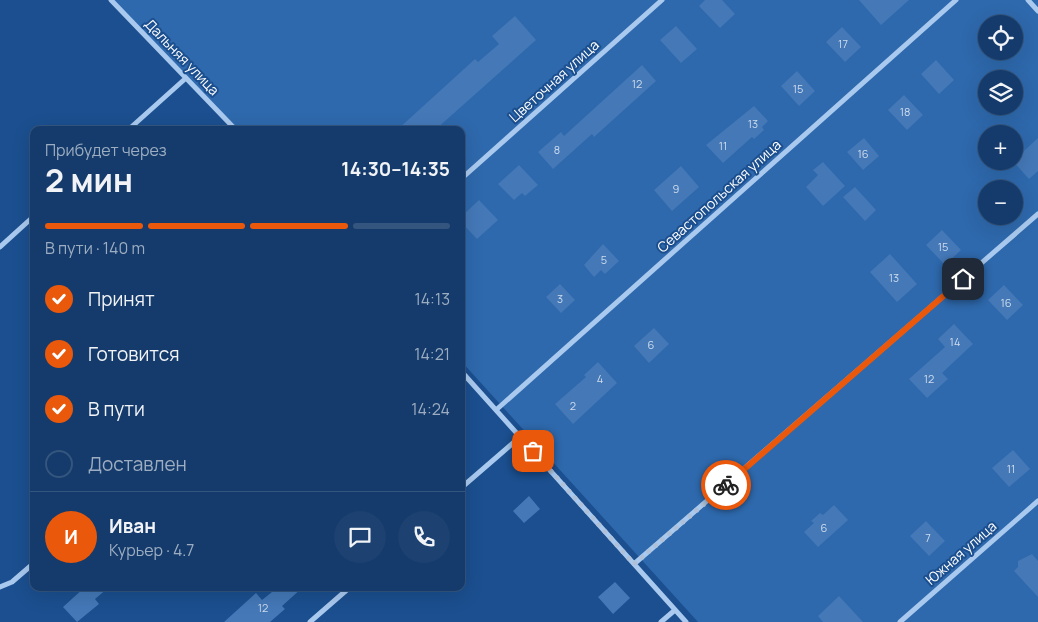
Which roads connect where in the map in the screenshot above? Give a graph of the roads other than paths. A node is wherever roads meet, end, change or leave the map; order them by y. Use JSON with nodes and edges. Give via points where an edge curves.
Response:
{"nodes":[{"id":1,"x":111,"y":0,"type":"edge"},
{"id":2,"x":662,"y":0,"type":"edge"},
{"id":3,"x":956,"y":0,"type":"edge"},
{"id":4,"x":1028,"y":0,"type":"edge"},
{"id":5,"x":1038,"y":11,"type":"edge"},
{"id":6,"x":186,"y":78,"type":"junction"},
{"id":7,"x":132,"y":126,"type":"edge"},
{"id":8,"x":232,"y":126,"type":"edge"},
{"id":9,"x":465,"y":175,"type":"edge"},
{"id":10,"x":1038,"y":214,"type":"edge"},
{"id":11,"x":30,"y":220,"type":"edge"},
{"id":12,"x":0,"y":247,"type":"edge"},
{"id":13,"x":465,"y":375,"type":"edge"},
{"id":14,"x":496,"y":410,"type":"junction"},
{"id":15,"x":520,"y":437,"type":"junction"},
{"id":16,"x":465,"y":485,"type":"edge"},
{"id":17,"x":1038,"y":501,"type":"edge"},
{"id":18,"x":634,"y":564,"type":"junction"},
{"id":19,"x":30,"y":566,"type":"edge"},
{"id":20,"x":0,"y":587,"type":"edge"},
{"id":21,"x":346,"y":591,"type":"edge"},
{"id":22,"x":675,"y":610,"type":"junction"},
{"id":23,"x":310,"y":622,"type":"edge"},
{"id":24,"x":661,"y":622,"type":"edge"},
{"id":25,"x":686,"y":622,"type":"edge"},
{"id":26,"x":900,"y":622,"type":"edge"}],
"edges":[{"from":1,"to":6,"type":"street","name":"Дальняя улица"},
{"from":2,"to":9,"type":"street","name":"Цветочная улица"},
{"from":3,"to":14,"type":"street","name":"Севастопольская улица"},
{"from":4,"to":5,"type":"street"},
{"from":6,"to":7,"type":"street"},
{"from":6,"to":8,"type":"street","name":"Дальняя улица"},
{"from":10,"to":18,"type":"street"},
{"from":11,"to":12,"type":"street"},
{"from":13,"to":14,"type":"street"},
{"from":14,"to":15,"type":"street"},
{"from":15,"to":16,"type":"street"},
{"from":15,"to":18,"type":"street"},
{"from":17,"to":26,"type":"street","name":"Южная улица"},
{"from":18,"to":22,"type":"street"},
{"from":19,"to":20,"type":"street","via":[[12,582]]},
{"from":21,"to":23,"type":"street"},
{"from":22,"to":24,"type":"street"},
{"from":22,"to":25,"type":"street"}]}
